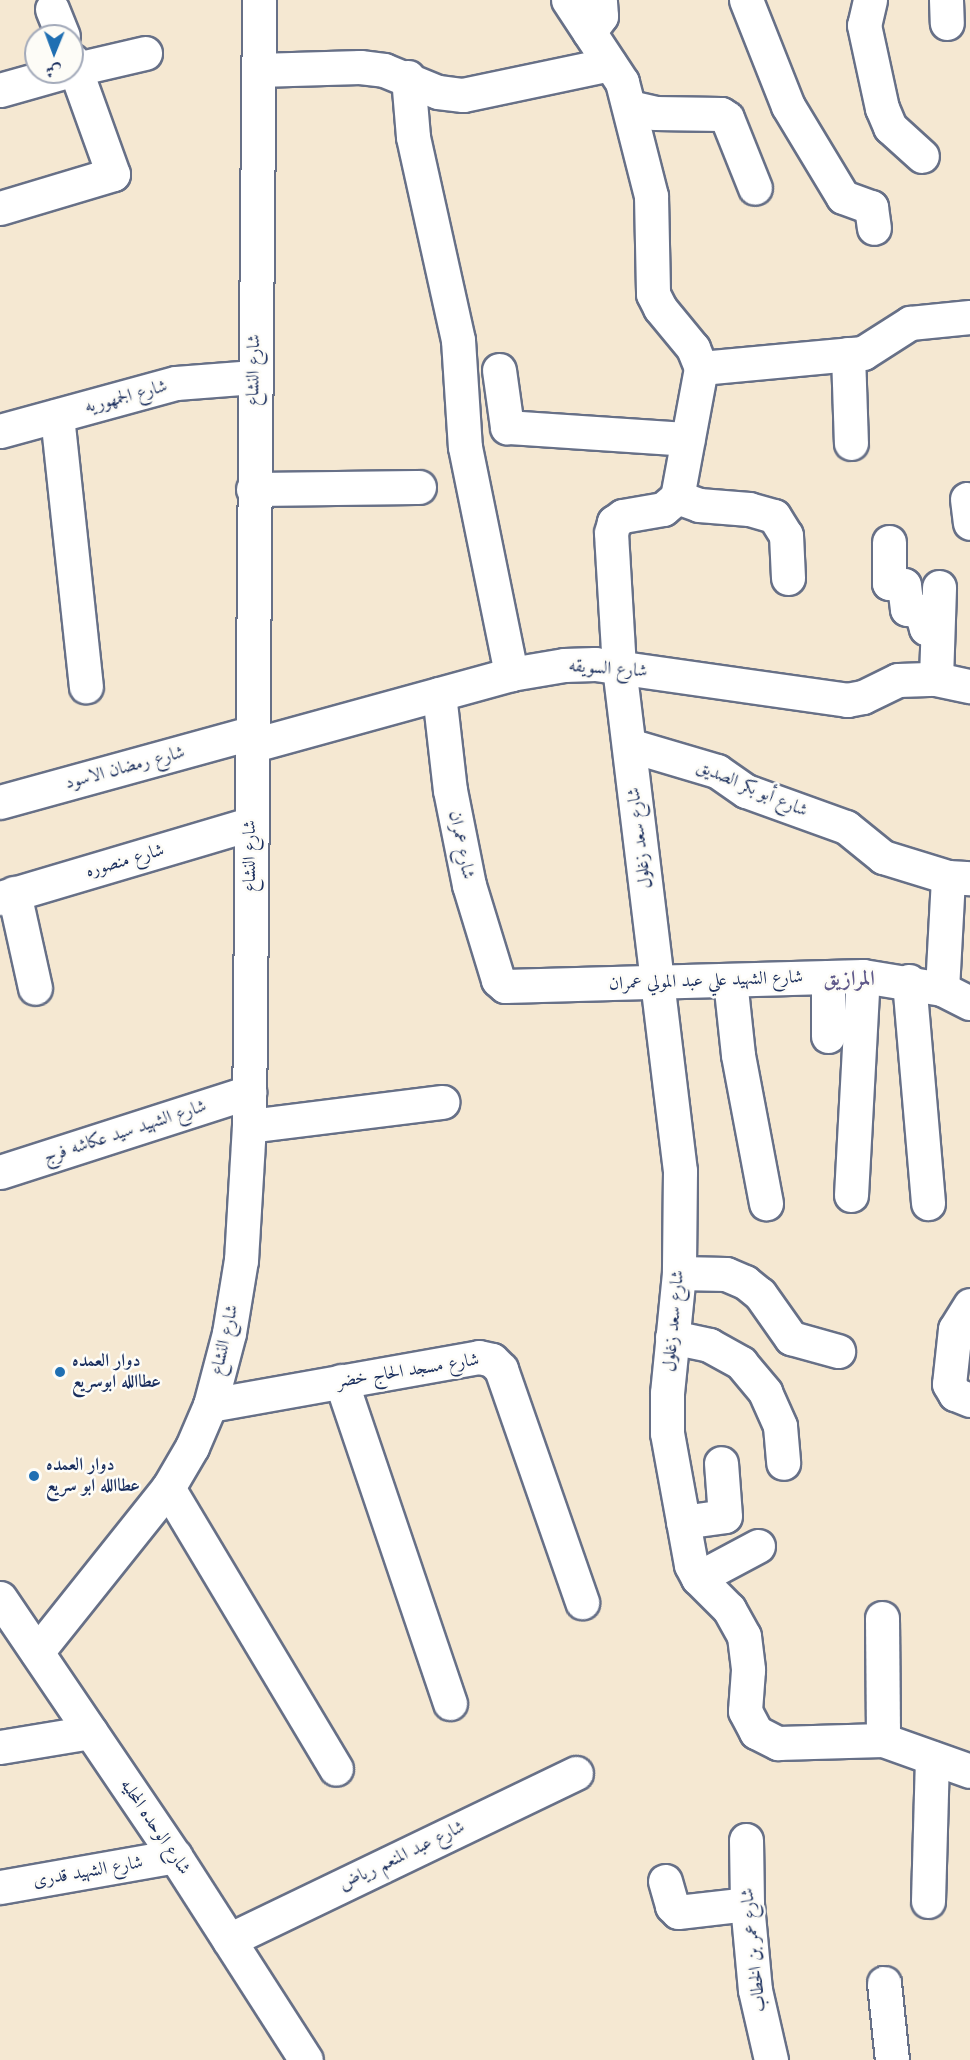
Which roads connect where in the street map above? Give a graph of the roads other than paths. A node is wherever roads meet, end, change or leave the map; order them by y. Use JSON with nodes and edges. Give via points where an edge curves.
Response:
{"nodes":[{"id":1,"x":259,"y":0,"type":"edge"},
{"id":2,"x":568,"y":0,"type":"edge"},
{"id":3,"x":600,"y":0,"type":"edge"},
{"id":4,"x":746,"y":0,"type":"edge"},
{"id":5,"x":870,"y":0,"type":"edge"},
{"id":6,"x":589,"y":32,"type":"junction"},
{"id":7,"x":146,"y":53,"type":"dead end"},
{"id":8,"x":610,"y":64,"type":"junction"},
{"id":9,"x":84,"y":65,"type":"edge"},
{"id":10,"x":258,"y":70,"type":"junction"},
{"id":11,"x":408,"y":77,"type":"junction"},
{"id":12,"x":24,"y":83,"type":"edge"},
{"id":13,"x":77,"y":84,"type":"edge"},
{"id":14,"x":0,"y":90,"type":"edge"},
{"id":15,"x":630,"y":107,"type":"junction"},
{"id":16,"x":922,"y":156,"type":"dead end"},
{"id":17,"x":755,"y":188,"type":"dead end"},
{"id":18,"x":0,"y":208,"type":"edge"},
{"id":19,"x":873,"y":228,"type":"dead end"},
{"id":20,"x":970,"y":317,"type":"edge"},
{"id":21,"x":848,"y":354,"type":"junction"},
{"id":22,"x":701,"y":368,"type":"junction"},
{"id":23,"x":499,"y":370,"type":"dead end"},
{"id":24,"x":254,"y":377,"type":"junction"},
{"id":25,"x":57,"y":416,"type":"junction"},
{"id":26,"x":0,"y":431,"type":"edge"},
{"id":27,"x":688,"y":439,"type":"junction"},
{"id":28,"x":851,"y":443,"type":"dead end"},
{"id":29,"x":419,"y":487,"type":"dead end"},
{"id":30,"x":253,"y":489,"type":"junction"},
{"id":31,"x":677,"y":497,"type":"junction"},
{"id":32,"x":889,"y":542,"type":"dead end"},
{"id":33,"x":788,"y":578,"type":"dead end"},
{"id":34,"x":939,"y":587,"type":"dead end"},
{"id":35,"x":938,"y":629,"type":"junction"},
{"id":36,"x":619,"y":668,"type":"junction"},
{"id":37,"x":511,"y":674,"type":"junction"},
{"id":38,"x":936,"y":679,"type":"junction"},
{"id":39,"x":86,"y":686,"type":"dead end"},
{"id":40,"x":970,"y":686,"type":"edge"},
{"id":41,"x":439,"y":694,"type":"junction"},
{"id":42,"x":250,"y":739,"type":"junction"},
{"id":43,"x":629,"y":745,"type":"junction"},
{"id":44,"x":0,"y":802,"type":"edge"},
{"id":45,"x":250,"y":824,"type":"junction"},
{"id":46,"x":959,"y":878,"type":"edge"},
{"id":47,"x":7,"y":896,"type":"edge"},
{"id":48,"x":863,"y":976,"type":"junction"},
{"id":49,"x":828,"y":977,"type":"junction"},
{"id":50,"x":730,"y":980,"type":"junction"},
{"id":51,"x":909,"y":981,"type":"junction"},
{"id":52,"x":657,"y":983,"type":"junction"},
{"id":53,"x":35,"y":988,"type":"dead end"},
{"id":54,"x":509,"y":988,"type":"joint"},
{"id":55,"x":956,"y":996,"type":"edge"},
{"id":56,"x":828,"y":1036,"type":"dead end"},
{"id":57,"x":249,"y":1092,"type":"junction"},
{"id":58,"x":443,"y":1102,"type":"dead end"},
{"id":59,"x":249,"y":1126,"type":"junction"},
{"id":60,"x":0,"y":1172,"type":"edge"},
{"id":61,"x":851,"y":1195,"type":"dead end"},
{"id":62,"x":766,"y":1203,"type":"dead end"},
{"id":63,"x":928,"y":1203,"type":"dead end"},
{"id":64,"x":679,"y":1273,"type":"junction"},
{"id":65,"x":970,"y":1305,"type":"edge"},
{"id":66,"x":672,"y":1337,"type":"junction"},
{"id":67,"x":838,"y":1351,"type":"dead end"},
{"id":68,"x":341,"y":1381,"type":"junction"},
{"id":69,"x":970,"y":1400,"type":"edge"},
{"id":70,"x":210,"y":1405,"type":"junction"},
{"id":71,"x":721,"y":1463,"type":"dead end"},
{"id":72,"x":783,"y":1463,"type":"dead end"},
{"id":73,"x":168,"y":1488,"type":"junction"},
{"id":74,"x":683,"y":1522,"type":"junction"},
{"id":75,"x":758,"y":1546,"type":"dead end"},
{"id":76,"x":698,"y":1578,"type":"junction"},
{"id":77,"x":0,"y":1598,"type":"edge"},
{"id":78,"x":582,"y":1602,"type":"dead end"},
{"id":79,"x":882,"y":1618,"type":"dead end"},
{"id":80,"x":37,"y":1652,"type":"junction"},
{"id":81,"x":450,"y":1703,"type":"dead end"},
{"id":82,"x":91,"y":1732,"type":"junction"},
{"id":83,"x":883,"y":1740,"type":"junction"},
{"id":84,"x":0,"y":1747,"type":"edge"},
{"id":85,"x":932,"y":1758,"type":"junction"},
{"id":86,"x":336,"y":1769,"type":"dead end"},
{"id":87,"x":970,"y":1770,"type":"edge"},
{"id":88,"x":576,"y":1773,"type":"dead end"},
{"id":89,"x":746,"y":1840,"type":"dead end"},
{"id":90,"x":175,"y":1856,"type":"junction"},
{"id":91,"x":666,"y":1881,"type":"dead end"},
{"id":92,"x":0,"y":1887,"type":"edge"},
{"id":93,"x":928,"y":1901,"type":"dead end"},
{"id":94,"x":747,"y":1904,"type":"junction"},
{"id":95,"x":229,"y":1940,"type":"junction"},
{"id":96,"x":884,"y":1983,"type":"dead end"},
{"id":97,"x":306,"y":2060,"type":"edge"},
{"id":98,"x":771,"y":2060,"type":"edge"},
{"id":99,"x":892,"y":2060,"type":"edge"}],
"edges":[{"from":1,"to":10,"type":"street","name":"شارع النشاع"},
{"from":2,"to":6,"type":"street"},
{"from":3,"to":6,"type":"street","via":[[601,16]]},
{"from":4,"to":19,"type":"street","via":[[788,106],[843,197],[872,207]]},
{"from":5,"to":16,"type":"street","via":[[864,26],[882,108],[890,127]]},
{"from":6,"to":8,"type":"street"},
{"from":7,"to":9,"type":"street"},
{"from":8,"to":11,"type":"street","via":[[463,96],[438,92]]},
{"from":8,"to":15,"type":"street","via":[[622,82]]},
{"from":10,"to":11,"type":"street","via":[[360,67]]},
{"from":10,"to":24,"type":"street","name":"شارع النشاع"},
{"from":11,"to":37,"type":"street","via":[[413,137],[458,340],[465,447]]},
{"from":12,"to":14,"type":"street"},
{"from":13,"to":18,"type":"street","via":[[113,174]]},
{"from":15,"to":17,"type":"street","via":[[655,113],[721,114],[727,118]]},
{"from":15,"to":22,"type":"street","via":[[633,134],[651,196],[653,294],[693,348]]},
{"from":20,"to":21,"type":"street","via":[[909,323],[891,331],[871,350]]},
{"from":21,"to":22,"type":"street"},
{"from":21,"to":28,"type":"street"},
{"from":22,"to":27,"type":"street"},
{"from":23,"to":27,"type":"street","via":[[507,427]]},
{"from":24,"to":25,"type":"street","name":"شارع الجمهوريه","via":[[176,383]]},
{"from":24,"to":30,"type":"street","name":"شارع النشاع"},
{"from":25,"to":26,"type":"street","name":"شارع الجمهوريه"},
{"from":25,"to":39,"type":"street"},
{"from":27,"to":31,"type":"street"},
{"from":29,"to":30,"type":"street"},
{"from":30,"to":42,"type":"street","name":"شارع النشاع"},
{"from":31,"to":33,"type":"street","via":[[699,506],[749,509],[774,516],[786,535]]},
{"from":31,"to":36,"type":"street","name":"شارع سعد زغلول","via":[[663,509],[623,516],[611,527]]},
{"from":32,"to":35,"type":"street","via":[[889,583],[904,585],[907,609],[921,611],[926,628]]},
{"from":34,"to":35,"type":"street"},
{"from":35,"to":38,"type":"street"},
{"from":36,"to":37,"type":"street","name":"شارع السويقه","via":[[564,665]]},
{"from":36,"to":38,"type":"street","name":"شارع السويقه","via":[[847,700],[863,697],[898,680]]},
{"from":36,"to":43,"type":"street","name":"شارع سعد زغلول"},
{"from":37,"to":41,"type":"street","name":"شارع السويقه"},
{"from":38,"to":40,"type":"street","name":"شارع السويقه"},
{"from":41,"to":42,"type":"street","name":"شارع السويقه"},
{"from":41,"to":54,"type":"street","name":"شارع عمران","via":[[450,790],[470,885],[498,980]]},
{"from":42,"to":44,"type":"street","name":"شارع رمضان الاسود"},
{"from":42,"to":45,"type":"street","name":"شارع النشاع"},
{"from":43,"to":46,"type":"street","name":"شارع أبو بكر الصديق","via":[[717,771],[746,791],[846,827],[883,857]]},
{"from":43,"to":52,"type":"street","name":"شارع سعد زغلول"},
{"from":45,"to":47,"type":"street","name":"شارع منصوره"},
{"from":45,"to":57,"type":"street","name":"شارع النشاع"},
{"from":46,"to":55,"type":"street"},
{"from":47,"to":53,"type":"street"},
{"from":48,"to":49,"type":"street","name":"شارع الشهيد علي عبد المولي عمران"},
{"from":48,"to":51,"type":"street","name":"شارع الشهيد علي عبد المولي عمران"},
{"from":48,"to":61,"type":"street"},
{"from":49,"to":50,"type":"street","name":"شارع الشهيد علي عبد المولي عمران"},
{"from":49,"to":56,"type":"street"},
{"from":50,"to":52,"type":"street","name":"شارع الشهيد علي عبد المولي عمران"},
{"from":50,"to":62,"type":"street","via":[[738,1055]]},
{"from":51,"to":55,"type":"street","name":"شارع الشهيد علي عبد المولي عمران"},
{"from":51,"to":63,"type":"street"},
{"from":52,"to":54,"type":"street","name":"شارع الشهيد علي عبد المولي عمران"},
{"from":52,"to":64,"type":"street","name":"شارع سعد زغلول","via":[[680,1171]]},
{"from":57,"to":59,"type":"street","name":"شارع النشاع"},
{"from":57,"to":60,"type":"street","name":"شارع الشهيد سيد عكاشه فرج"},
{"from":58,"to":59,"type":"street"},
{"from":59,"to":70,"type":"street","name":"شارع النشاع","via":[[241,1260],[229,1333]]},
{"from":64,"to":66,"type":"street","name":"شارع سعد زغلول"},
{"from":64,"to":67,"type":"street","via":[[726,1274],[744,1282],[760,1294],[791,1338]]},
{"from":65,"to":69,"type":"street","via":[[955,1329],[950,1384],[955,1394]]},
{"from":66,"to":72,"type":"street","via":[[709,1345],[747,1370],[765,1392],[780,1426]]},
{"from":66,"to":74,"type":"street","name":"شارع سعد زغلول","via":[[667,1433]]},
{"from":68,"to":70,"type":"street","name":"شارع مسجد الحاج خضر"},
{"from":68,"to":78,"type":"street","name":"شارع مسجد الحاج خضر","via":[[479,1357],[497,1364]]},
{"from":68,"to":81,"type":"street"},
{"from":70,"to":73,"type":"street","name":"شارع النشاع"},
{"from":71,"to":74,"type":"street","via":[[725,1516]]},
{"from":73,"to":80,"type":"street","name":"شارع النشاع"},
{"from":73,"to":86,"type":"street"},
{"from":74,"to":76,"type":"street","name":"شارع سعد زغلول","via":[[691,1565]]},
{"from":75,"to":76,"type":"street"},
{"from":76,"to":83,"type":"street","name":"شارع سعد زغلول","via":[[729,1609],[744,1636],[748,1670],[745,1711],[756,1732],[778,1743]]},
{"from":77,"to":80,"type":"street","name":"شارع الوحده المحليه"},
{"from":79,"to":83,"type":"street"},
{"from":80,"to":82,"type":"street","name":"شارع الوحده المحليه"},
{"from":82,"to":84,"type":"street"},
{"from":82,"to":90,"type":"street","name":"شارع الوحده المحليه"},
{"from":83,"to":85,"type":"street","name":"شارع سعد زغلول"},
{"from":85,"to":87,"type":"street","name":"شارع سعد زغلول"},
{"from":85,"to":93,"type":"street"},
{"from":88,"to":95,"type":"street","name":"شارع عبد المنعم رياض"},
{"from":89,"to":94,"type":"street","name":"شارع عمر بن الخطاب"},
{"from":90,"to":92,"type":"street","name":"شارع الشهيد قدرى"},
{"from":90,"to":95,"type":"street","name":"شارع الوحده المحليه"},
{"from":91,"to":94,"type":"street","via":[[672,1906],[678,1912]]},
{"from":94,"to":98,"type":"street","name":"شارع عمر بن الخطاب","via":[[755,1990]]},
{"from":95,"to":97,"type":"street","name":"شارع الوحده المحليه"},
{"from":96,"to":99,"type":"street"}]}
